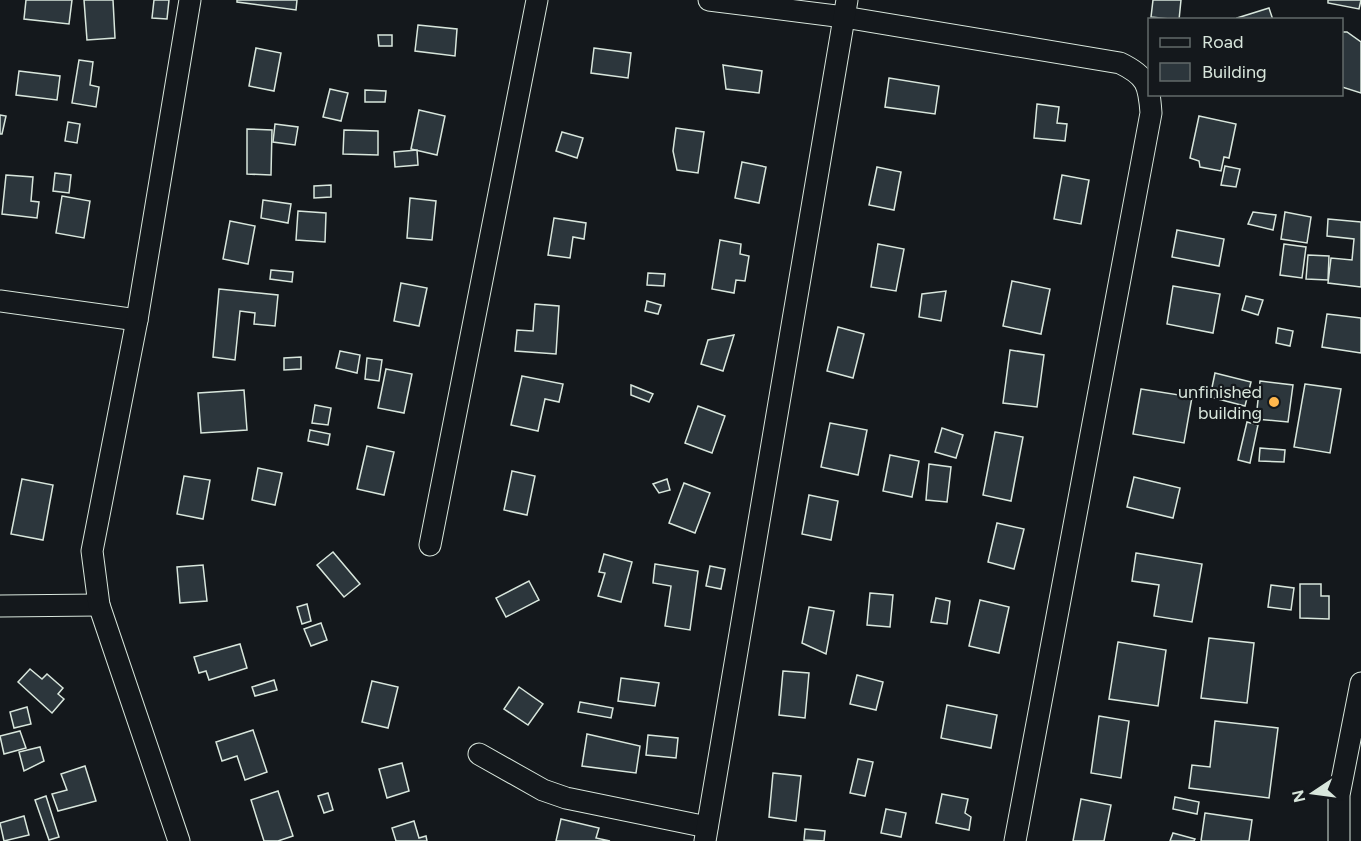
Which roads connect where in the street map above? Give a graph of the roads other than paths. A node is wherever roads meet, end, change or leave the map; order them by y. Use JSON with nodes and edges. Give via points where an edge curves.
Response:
{"nodes":[{"id":1,"x":190,"y":0,"type":"edge"},
{"id":2,"x":537,"y":0,"type":"edge"},
{"id":3,"x":709,"y":0,"type":"edge"},
{"id":4,"x":845,"y":9,"type":"edge"},
{"id":5,"x":1148,"y":88,"type":"edge"},
{"id":6,"x":1149,"y":96,"type":"edge"},
{"id":7,"x":0,"y":301,"type":"edge"},
{"id":8,"x":137,"y":320,"type":"junction"},
{"id":9,"x":430,"y":544,"type":"dead end"},
{"id":10,"x":99,"y":605,"type":"junction"},
{"id":11,"x":0,"y":606,"type":"edge"},
{"id":12,"x":1361,"y":684,"type":"edge"},
{"id":13,"x":480,"y":754,"type":"dead end"},
{"id":14,"x":706,"y":834,"type":"edge"},
{"id":15,"x":179,"y":841,"type":"edge"},
{"id":16,"x":1015,"y":841,"type":"edge"},
{"id":17,"x":1339,"y":841,"type":"edge"}],
"edges":[{"from":1,"to":8,"type":"street"},
{"from":2,"to":9,"type":"street"},
{"from":3,"to":4,"type":"street"},
{"from":4,"to":5,"type":"street","via":[[1120,63],[1140,72]]},
{"from":4,"to":14,"type":"street"},
{"from":6,"to":16,"type":"street","via":[[1149,125]]},
{"from":7,"to":8,"type":"street"},
{"from":8,"to":10,"type":"street","via":[[92,551]]},
{"from":10,"to":11,"type":"street"},
{"from":10,"to":15,"type":"street"},
{"from":12,"to":17,"type":"street","via":[[1339,795]]},
{"from":13,"to":14,"type":"street","via":[[543,790]]}]}
